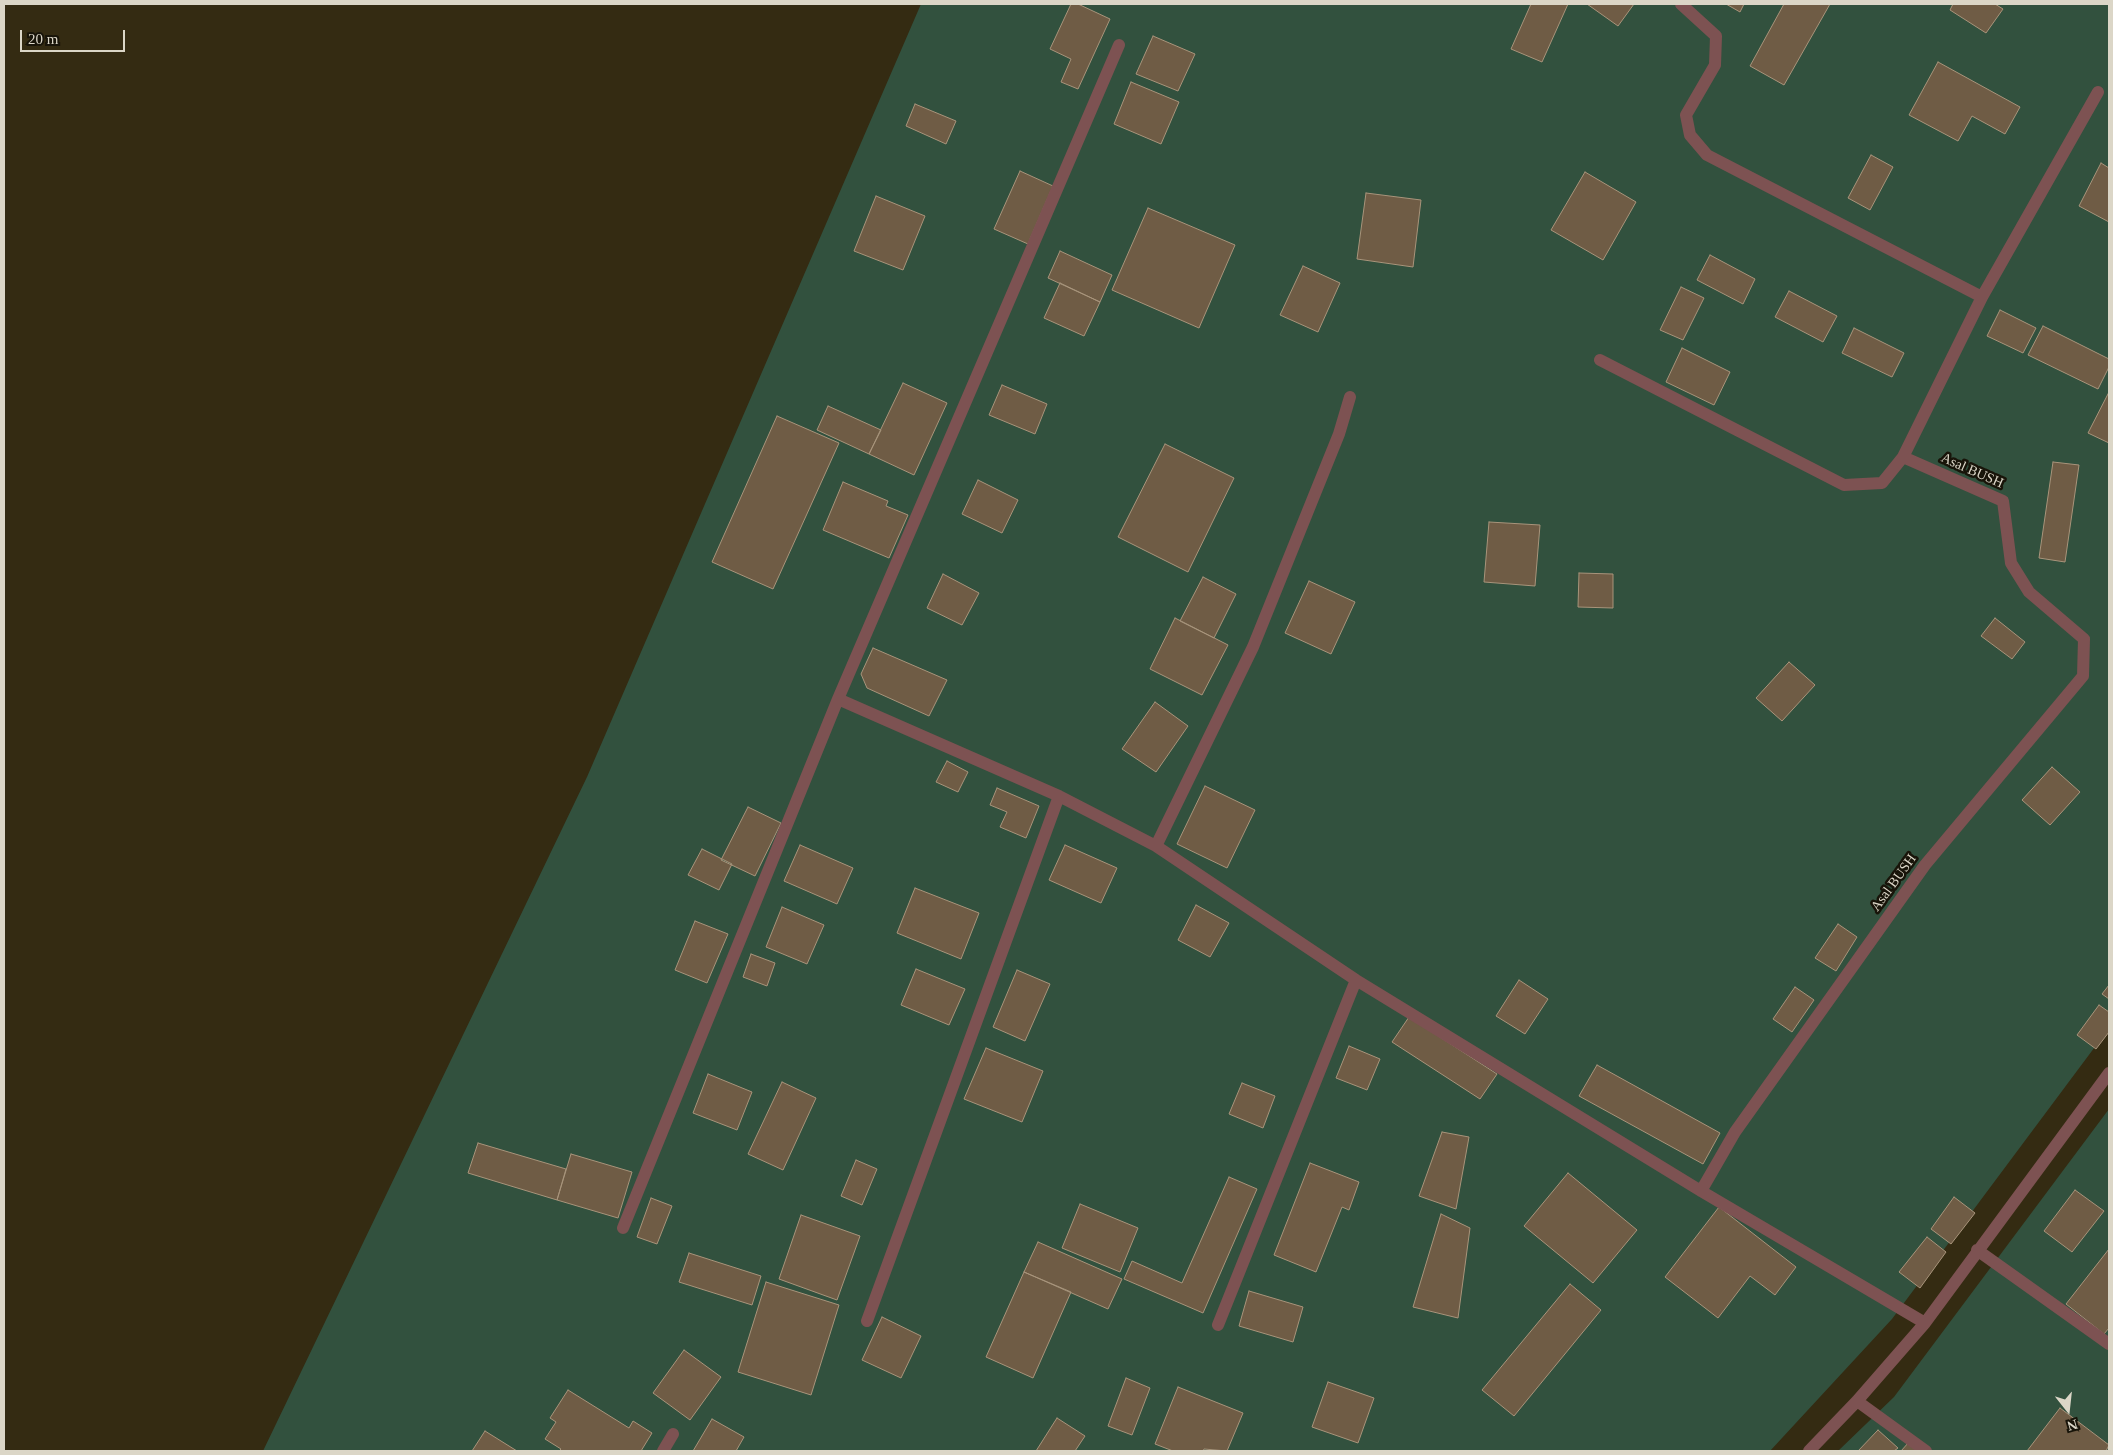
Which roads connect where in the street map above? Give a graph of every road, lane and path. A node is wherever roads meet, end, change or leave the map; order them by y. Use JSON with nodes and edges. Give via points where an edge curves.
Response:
{"nodes":[{"id":1,"x":1681,"y":4,"type":"edge"},
{"id":2,"x":1119,"y":45,"type":"dead end"},
{"id":3,"x":2098,"y":92,"type":"dead end"},
{"id":4,"x":1982,"y":297,"type":"junction"},
{"id":5,"x":1600,"y":360,"type":"dead end"},
{"id":6,"x":1350,"y":397,"type":"dead end"},
{"id":7,"x":1903,"y":457,"type":"junction"},
{"id":8,"x":838,"y":699,"type":"junction"},
{"id":9,"x":1059,"y":796,"type":"junction"},
{"id":10,"x":1156,"y":846,"type":"junction"},
{"id":11,"x":1356,"y":980,"type":"junction"},
{"id":12,"x":2109,"y":1073,"type":"edge"},
{"id":13,"x":1701,"y":1191,"type":"junction"},
{"id":14,"x":623,"y":1228,"type":"dead end"},
{"id":15,"x":1977,"y":1250,"type":"junction"},
{"id":16,"x":867,"y":1320,"type":"dead end"},
{"id":17,"x":1925,"y":1322,"type":"junction"},
{"id":18,"x":1218,"y":1325,"type":"dead end"},
{"id":19,"x":2109,"y":1344,"type":"edge"},
{"id":20,"x":1857,"y":1401,"type":"junction"},
{"id":21,"x":673,"y":1434,"type":"dead end"},
{"id":22,"x":662,"y":1451,"type":"edge"},
{"id":23,"x":1809,"y":1451,"type":"edge"},
{"id":24,"x":1926,"y":1451,"type":"edge"}],
"edges":[{"from":1,"to":4,"type":"street","via":[[1716,36],[1715,65],[1686,115],[1690,135],[1707,155]]},
{"from":2,"to":8,"type":"street"},
{"from":3,"to":4,"type":"street"},
{"from":4,"to":7,"type":"street"},
{"from":5,"to":7,"type":"street","via":[[1844,485],[1882,483]]},
{"from":6,"to":10,"type":"street","via":[[1339,434],[1253,646]]},
{"from":7,"to":13,"type":"street","name":"Asal BUSH","via":[[2002,501],[2011,564],[2029,592],[2084,640],[2083,676],[1925,865],[1735,1132]]},
{"from":8,"to":9,"type":"street"},
{"from":8,"to":14,"type":"street"},
{"from":9,"to":10,"type":"street"},
{"from":9,"to":16,"type":"street"},
{"from":10,"to":11,"type":"street"},
{"from":11,"to":13,"type":"street"},
{"from":11,"to":18,"type":"street"},
{"from":12,"to":15,"type":"street"},
{"from":13,"to":17,"type":"street"},
{"from":15,"to":17,"type":"street"},
{"from":15,"to":19,"type":"street"},
{"from":17,"to":20,"type":"street"},
{"from":20,"to":23,"type":"street"},
{"from":20,"to":24,"type":"street"},
{"from":21,"to":22,"type":"street"}]}
